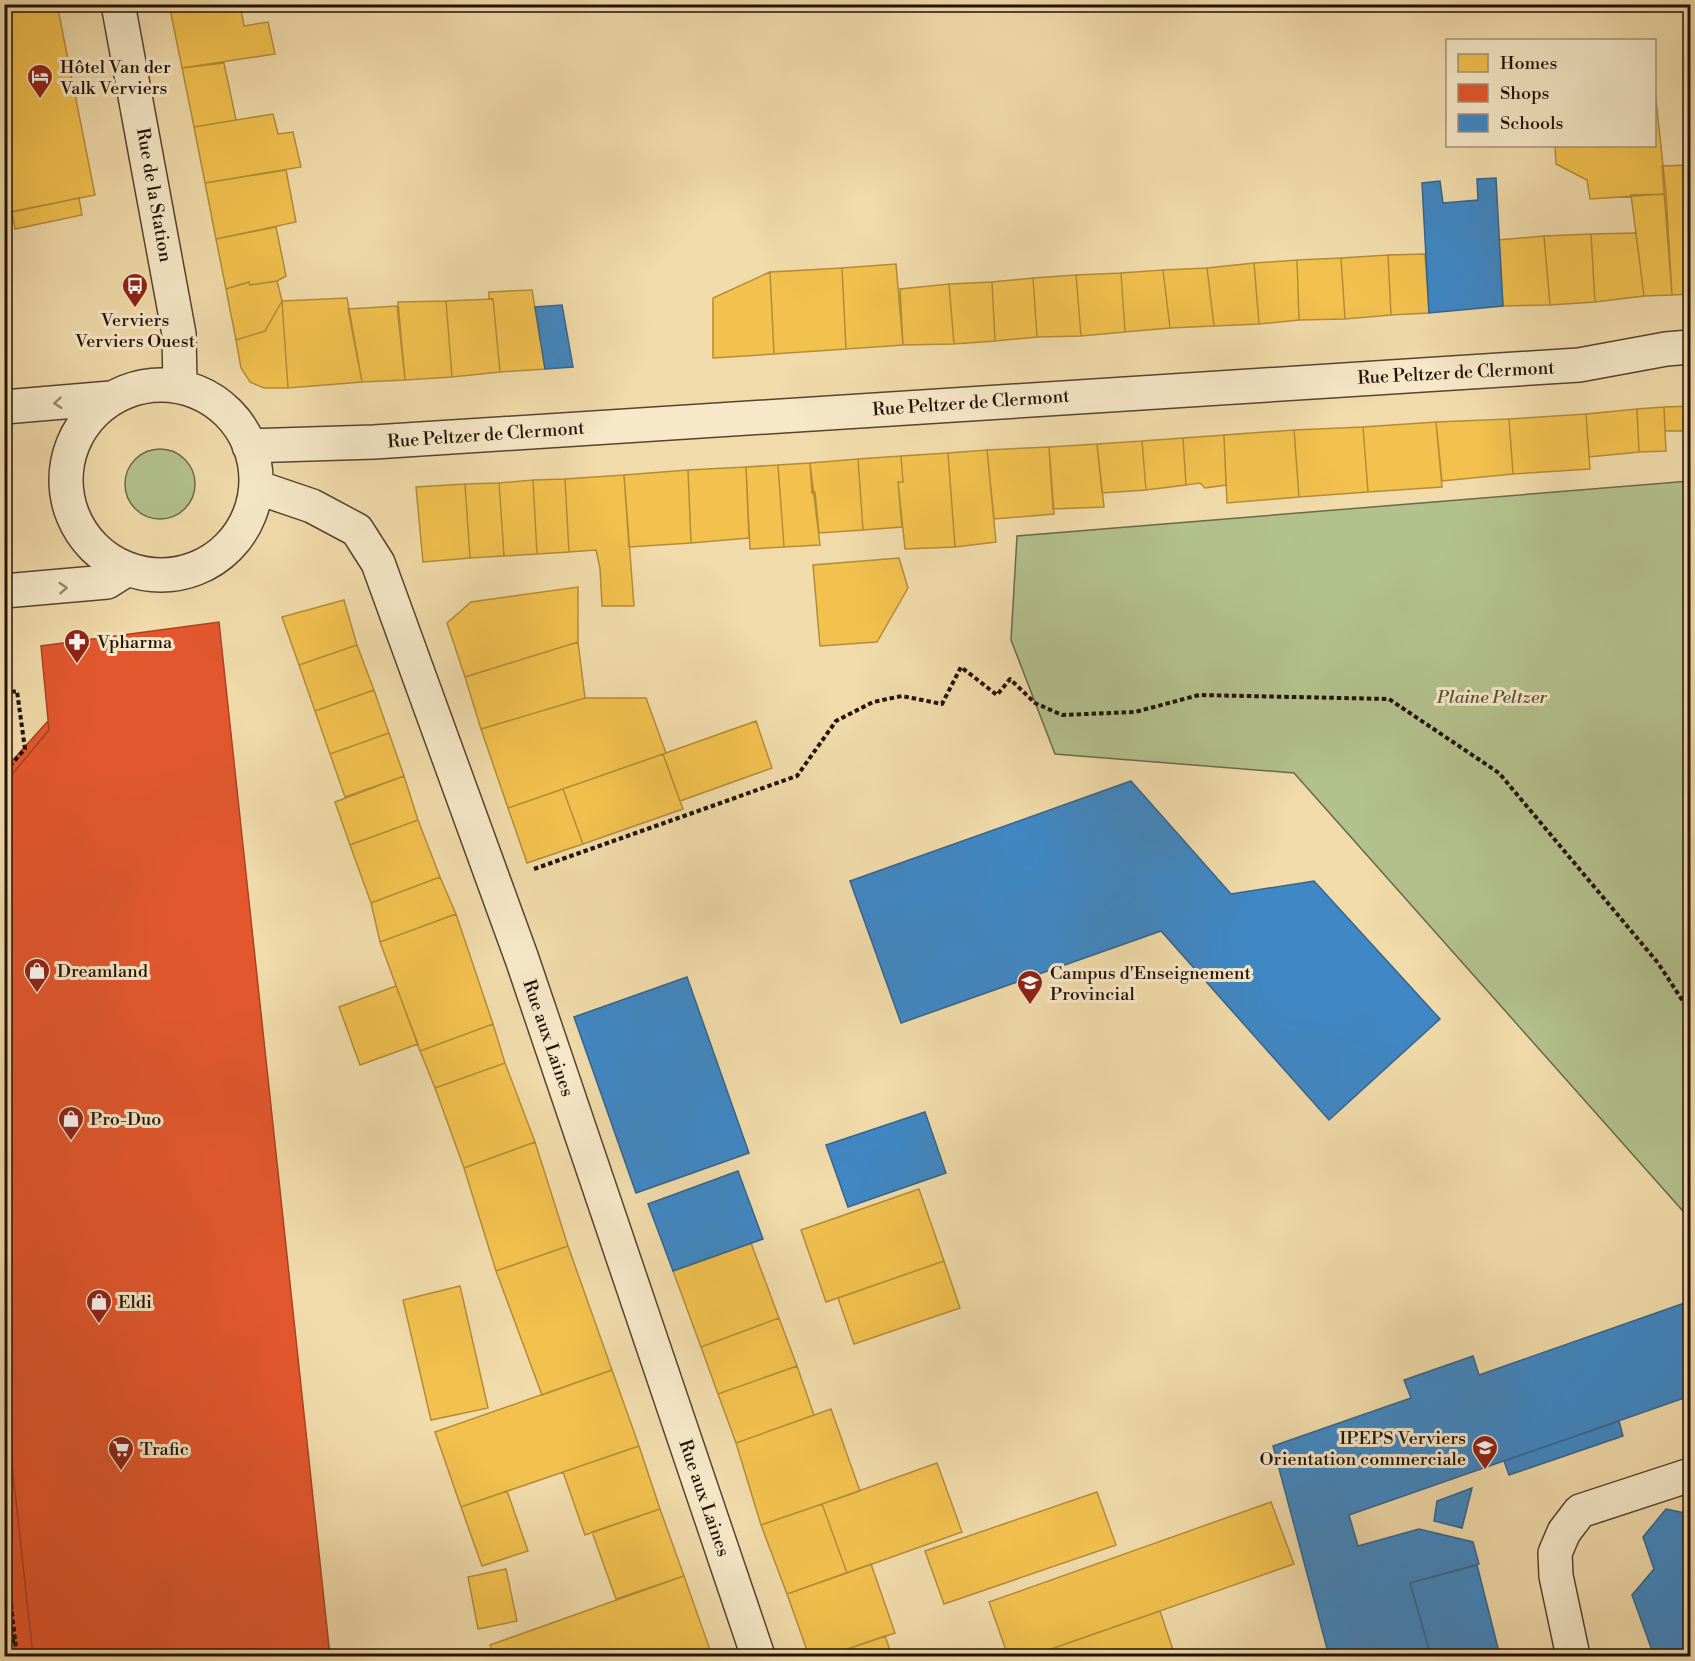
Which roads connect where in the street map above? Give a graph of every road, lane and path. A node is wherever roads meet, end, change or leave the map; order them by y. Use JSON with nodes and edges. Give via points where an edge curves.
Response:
{"nodes":[{"id":1,"x":118,"y":4,"type":"edge"},
{"id":2,"x":1690,"y":347,"type":"edge"},
{"id":3,"x":180,"y":387,"type":"junction"},
{"id":4,"x":111,"y":398,"type":"junction"},
{"id":5,"x":4,"y":407,"type":"edge"},
{"id":6,"x":249,"y":446,"type":"junction"},
{"id":7,"x":256,"y":487,"type":"junction"},
{"id":8,"x":126,"y":570,"type":"junction"},
{"id":9,"x":4,"y":591,"type":"edge"},
{"id":10,"x":4,"y":693,"type":"edge"},
{"id":11,"x":4,"y":772,"type":"edge"},
{"id":12,"x":494,"y":883,"type":"junction"},
{"id":13,"x":1690,"y":1012,"type":"edge"},
{"id":14,"x":1690,"y":1475,"type":"edge"},
{"id":15,"x":5,"y":1546,"type":"edge"},
{"id":16,"x":4,"y":1641,"type":"edge"},
{"id":17,"x":15,"y":1641,"type":"junction"},
{"id":18,"x":17,"y":1656,"type":"edge"},
{"id":19,"x":758,"y":1656,"type":"edge"},
{"id":20,"x":1573,"y":1656,"type":"edge"}],
"edges":[{"from":1,"to":3,"type":"street","name":"Rue de la Station","via":[[179,334]]},
{"from":2,"to":6,"type":"street","name":"Rue Peltzer de Clermont","via":[[1579,365],[386,441]]},
{"from":3,"to":4,"type":"street","via":[[156,385]]},
{"from":3,"to":6,"type":"street","via":[[202,394],[222,407],[238,424]]},
{"from":4,"to":5,"type":"street","one_way":true},
{"from":4,"to":8,"type":"street","via":[[90,415],[75,437],[66,462],[65,489],[71,514],[84,538],[103,557]]},
{"from":6,"to":7,"type":"street"},
{"from":7,"to":8,"type":"street","via":[[245,526],[211,562],[184,573],[154,576]]},
{"from":7,"to":12,"type":"street","name":"Rue aux Laines","via":[[312,506],[357,530],[378,563]]},
{"from":9,"to":8,"type":"street","one_way":true,"via":[[107,582]]},
{"from":10,"to":11,"type":"path","via":[[18,691],[25,749]]},
{"from":12,"to":13,"type":"path","via":[[797,776],[836,721],[873,702],[902,696],[942,704],[960,667],[997,695],[1010,679],[1035,703],[1062,715],[1135,712],[1199,695],[1389,699],[1499,773],[1658,963]]},
{"from":12,"to":19,"type":"street","name":"Rue aux Laines"},
{"from":14,"to":20,"type":"street","via":[[1580,1512],[1564,1532],[1555,1554],[1556,1576]]},
{"from":15,"to":17,"type":"path"},
{"from":16,"to":17,"type":"path"},
{"from":17,"to":18,"type":"path"}]}
